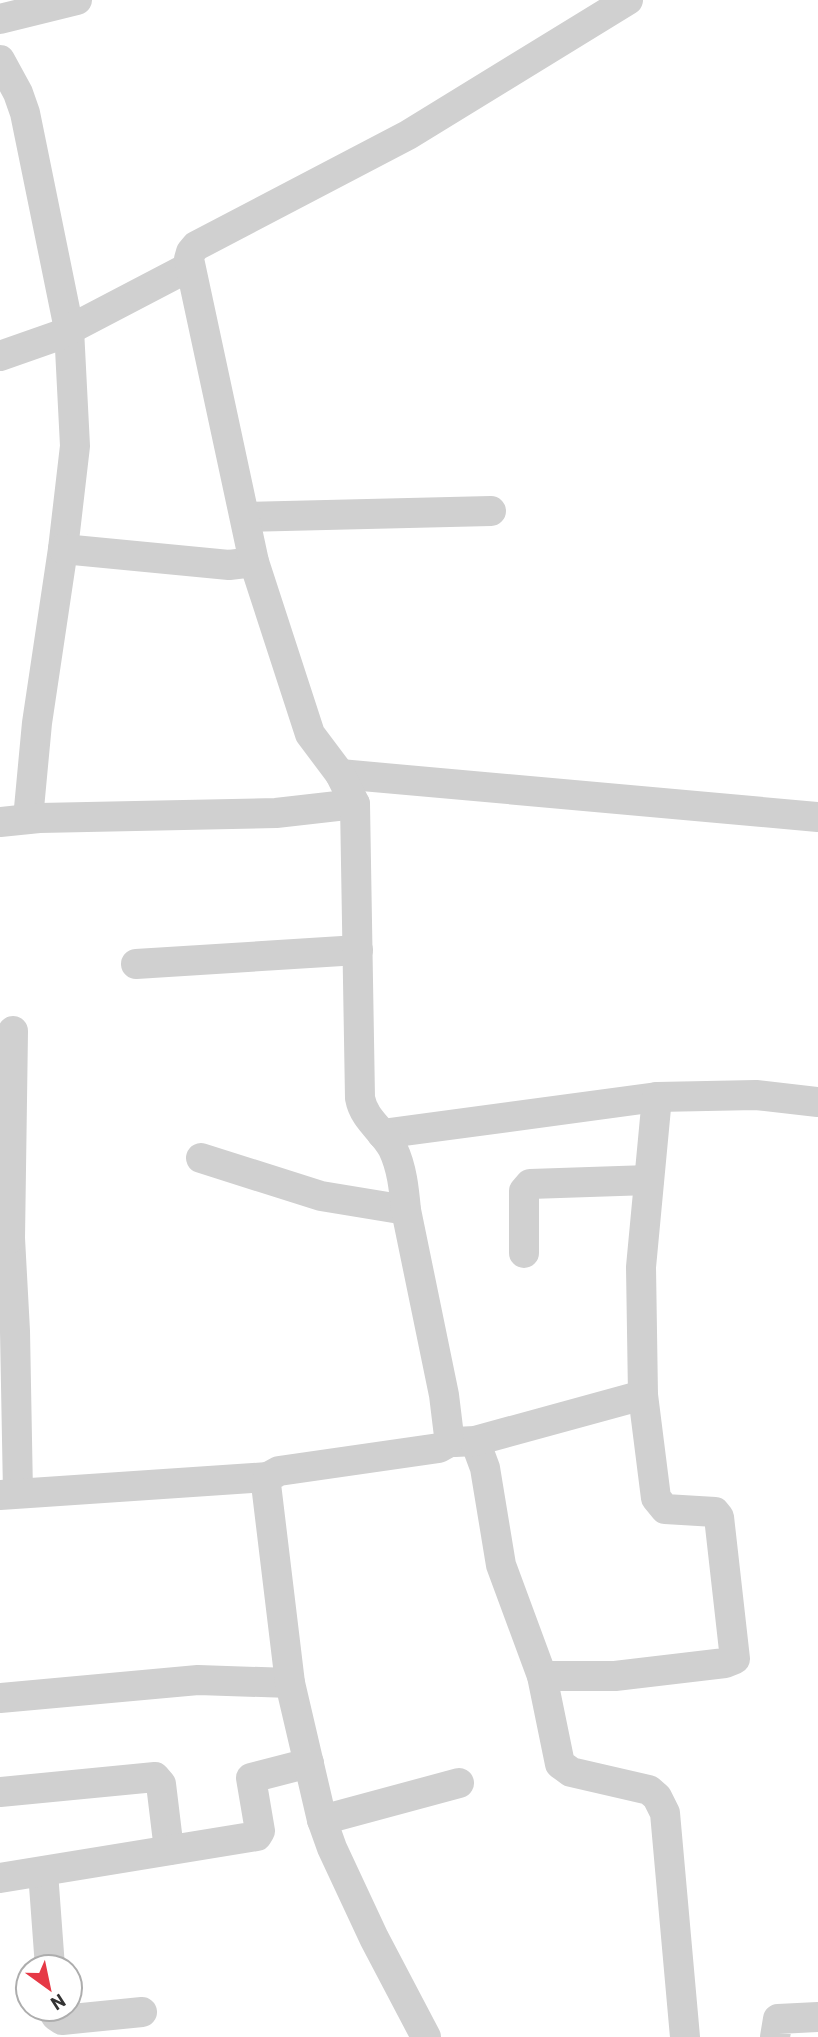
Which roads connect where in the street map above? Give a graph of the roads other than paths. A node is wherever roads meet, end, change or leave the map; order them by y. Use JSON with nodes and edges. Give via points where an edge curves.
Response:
{"nodes":[{"id":1,"x":78,"y":0,"type":"edge"},
{"id":2,"x":609,"y":5,"type":"edge"},
{"id":3,"x":0,"y":19,"type":"edge"},
{"id":4,"x":0,"y":60,"type":"edge"},
{"id":5,"x":189,"y":267,"type":"junction"},
{"id":6,"x":69,"y":329,"type":"junction"},
{"id":7,"x":0,"y":356,"type":"edge"},
{"id":8,"x":491,"y":511,"type":"dead end"},
{"id":9,"x":246,"y":517,"type":"junction"},
{"id":10,"x":63,"y":549,"type":"junction"},
{"id":11,"x":254,"y":562,"type":"junction"},
{"id":12,"x":340,"y":774,"type":"junction"},
{"id":13,"x":355,"y":804,"type":"junction"},
{"id":14,"x":818,"y":817,"type":"edge"},
{"id":15,"x":14,"y":821,"type":"edge"},
{"id":16,"x":358,"y":950,"type":"junction"},
{"id":17,"x":135,"y":964,"type":"dead end"},
{"id":18,"x":13,"y":1031,"type":"dead end"},
{"id":19,"x":657,"y":1097,"type":"junction"},
{"id":20,"x":818,"y":1102,"type":"edge"},
{"id":21,"x":382,"y":1134,"type":"junction"},
{"id":22,"x":201,"y":1158,"type":"dead end"},
{"id":23,"x":649,"y":1180,"type":"junction"},
{"id":24,"x":406,"y":1210,"type":"junction"},
{"id":25,"x":5,"y":1238,"type":"edge"},
{"id":26,"x":524,"y":1253,"type":"dead end"},
{"id":27,"x":643,"y":1395,"type":"junction"},
{"id":28,"x":462,"y":1442,"type":"junction"},
{"id":29,"x":268,"y":1477,"type":"junction"},
{"id":30,"x":9,"y":1494,"type":"edge"},
{"id":31,"x":541,"y":1676,"type":"junction"},
{"id":32,"x":290,"y":1683,"type":"junction"},
{"id":33,"x":0,"y":1698,"type":"edge"},
{"id":34,"x":309,"y":1763,"type":"junction"},
{"id":35,"x":459,"y":1783,"type":"dead end"},
{"id":36,"x":0,"y":1792,"type":"edge"},
{"id":37,"x":322,"y":1820,"type":"junction"},
{"id":38,"x":169,"y":1850,"type":"junction"},
{"id":39,"x":43,"y":1872,"type":"junction"},
{"id":40,"x":0,"y":1878,"type":"edge"},
{"id":41,"x":49,"y":1953,"type":"edge"},
{"id":42,"x":142,"y":2012,"type":"dead end"},
{"id":43,"x":818,"y":2017,"type":"edge"},
{"id":44,"x":84,"y":2018,"type":"edge"},
{"id":45,"x":426,"y":2037,"type":"edge"},
{"id":46,"x":685,"y":2037,"type":"edge"},
{"id":47,"x":775,"y":2037,"type":"edge"}],
"edges":[{"from":1,"to":3,"type":"street"},
{"from":2,"to":5,"type":"street","via":[[408,135],[196,246]]},
{"from":4,"to":6,"type":"street","via":[[25,113]]},
{"from":5,"to":6,"type":"street"},
{"from":5,"to":9,"type":"street"},
{"from":6,"to":7,"type":"street"},
{"from":6,"to":10,"type":"street","via":[[75,446]]},
{"from":8,"to":9,"type":"street"},
{"from":9,"to":11,"type":"street"},
{"from":10,"to":11,"type":"street","via":[[229,565]]},
{"from":10,"to":15,"type":"street","via":[[37,723]]},
{"from":11,"to":12,"type":"street","via":[[310,734]]},
{"from":12,"to":13,"type":"street"},
{"from":12,"to":14,"type":"street"},
{"from":13,"to":15,"type":"street","via":[[276,813]]},
{"from":13,"to":16,"type":"street"},
{"from":16,"to":17,"type":"street"},
{"from":16,"to":21,"type":"street","via":[[360,1098],[366,1116]]},
{"from":18,"to":25,"type":"street"},
{"from":19,"to":20,"type":"street","via":[[756,1095]]},
{"from":19,"to":21,"type":"street"},
{"from":19,"to":23,"type":"street"},
{"from":21,"to":24,"type":"street","via":[[393,1150]]},
{"from":22,"to":24,"type":"street","via":[[321,1196]]},
{"from":23,"to":26,"type":"street","via":[[530,1184],[524,1191]]},
{"from":23,"to":27,"type":"street","via":[[641,1267]]},
{"from":24,"to":28,"type":"street","via":[[449,1436]]},
{"from":25,"to":30,"type":"street","via":[[15,1331]]},
{"from":27,"to":28,"type":"street"},
{"from":27,"to":31,"type":"street","via":[[659,1503],[670,1510],[715,1512],[719,1517],[735,1659],[644,1674]]},
{"from":28,"to":29,"type":"street","via":[[279,1471]]},
{"from":28,"to":31,"type":"street","via":[[485,1468],[501,1565]]},
{"from":29,"to":30,"type":"street"},
{"from":29,"to":32,"type":"street"},
{"from":31,"to":46,"type":"street","via":[[557,1758],[564,1768],[643,1788],[657,1797],[665,1812]]},
{"from":32,"to":33,"type":"street","via":[[198,1680]]},
{"from":32,"to":34,"type":"street"},
{"from":34,"to":37,"type":"street"},
{"from":34,"to":38,"type":"street","via":[[251,1778],[257,1836]]},
{"from":35,"to":37,"type":"street"},
{"from":36,"to":38,"type":"street","via":[[155,1777],[160,1784]]},
{"from":37,"to":45,"type":"street","via":[[331,1849]]},
{"from":38,"to":39,"type":"street"},
{"from":39,"to":40,"type":"street"},
{"from":39,"to":41,"type":"street"},
{"from":42,"to":44,"type":"street"},
{"from":43,"to":47,"type":"street","via":[[778,2019]]}]}
